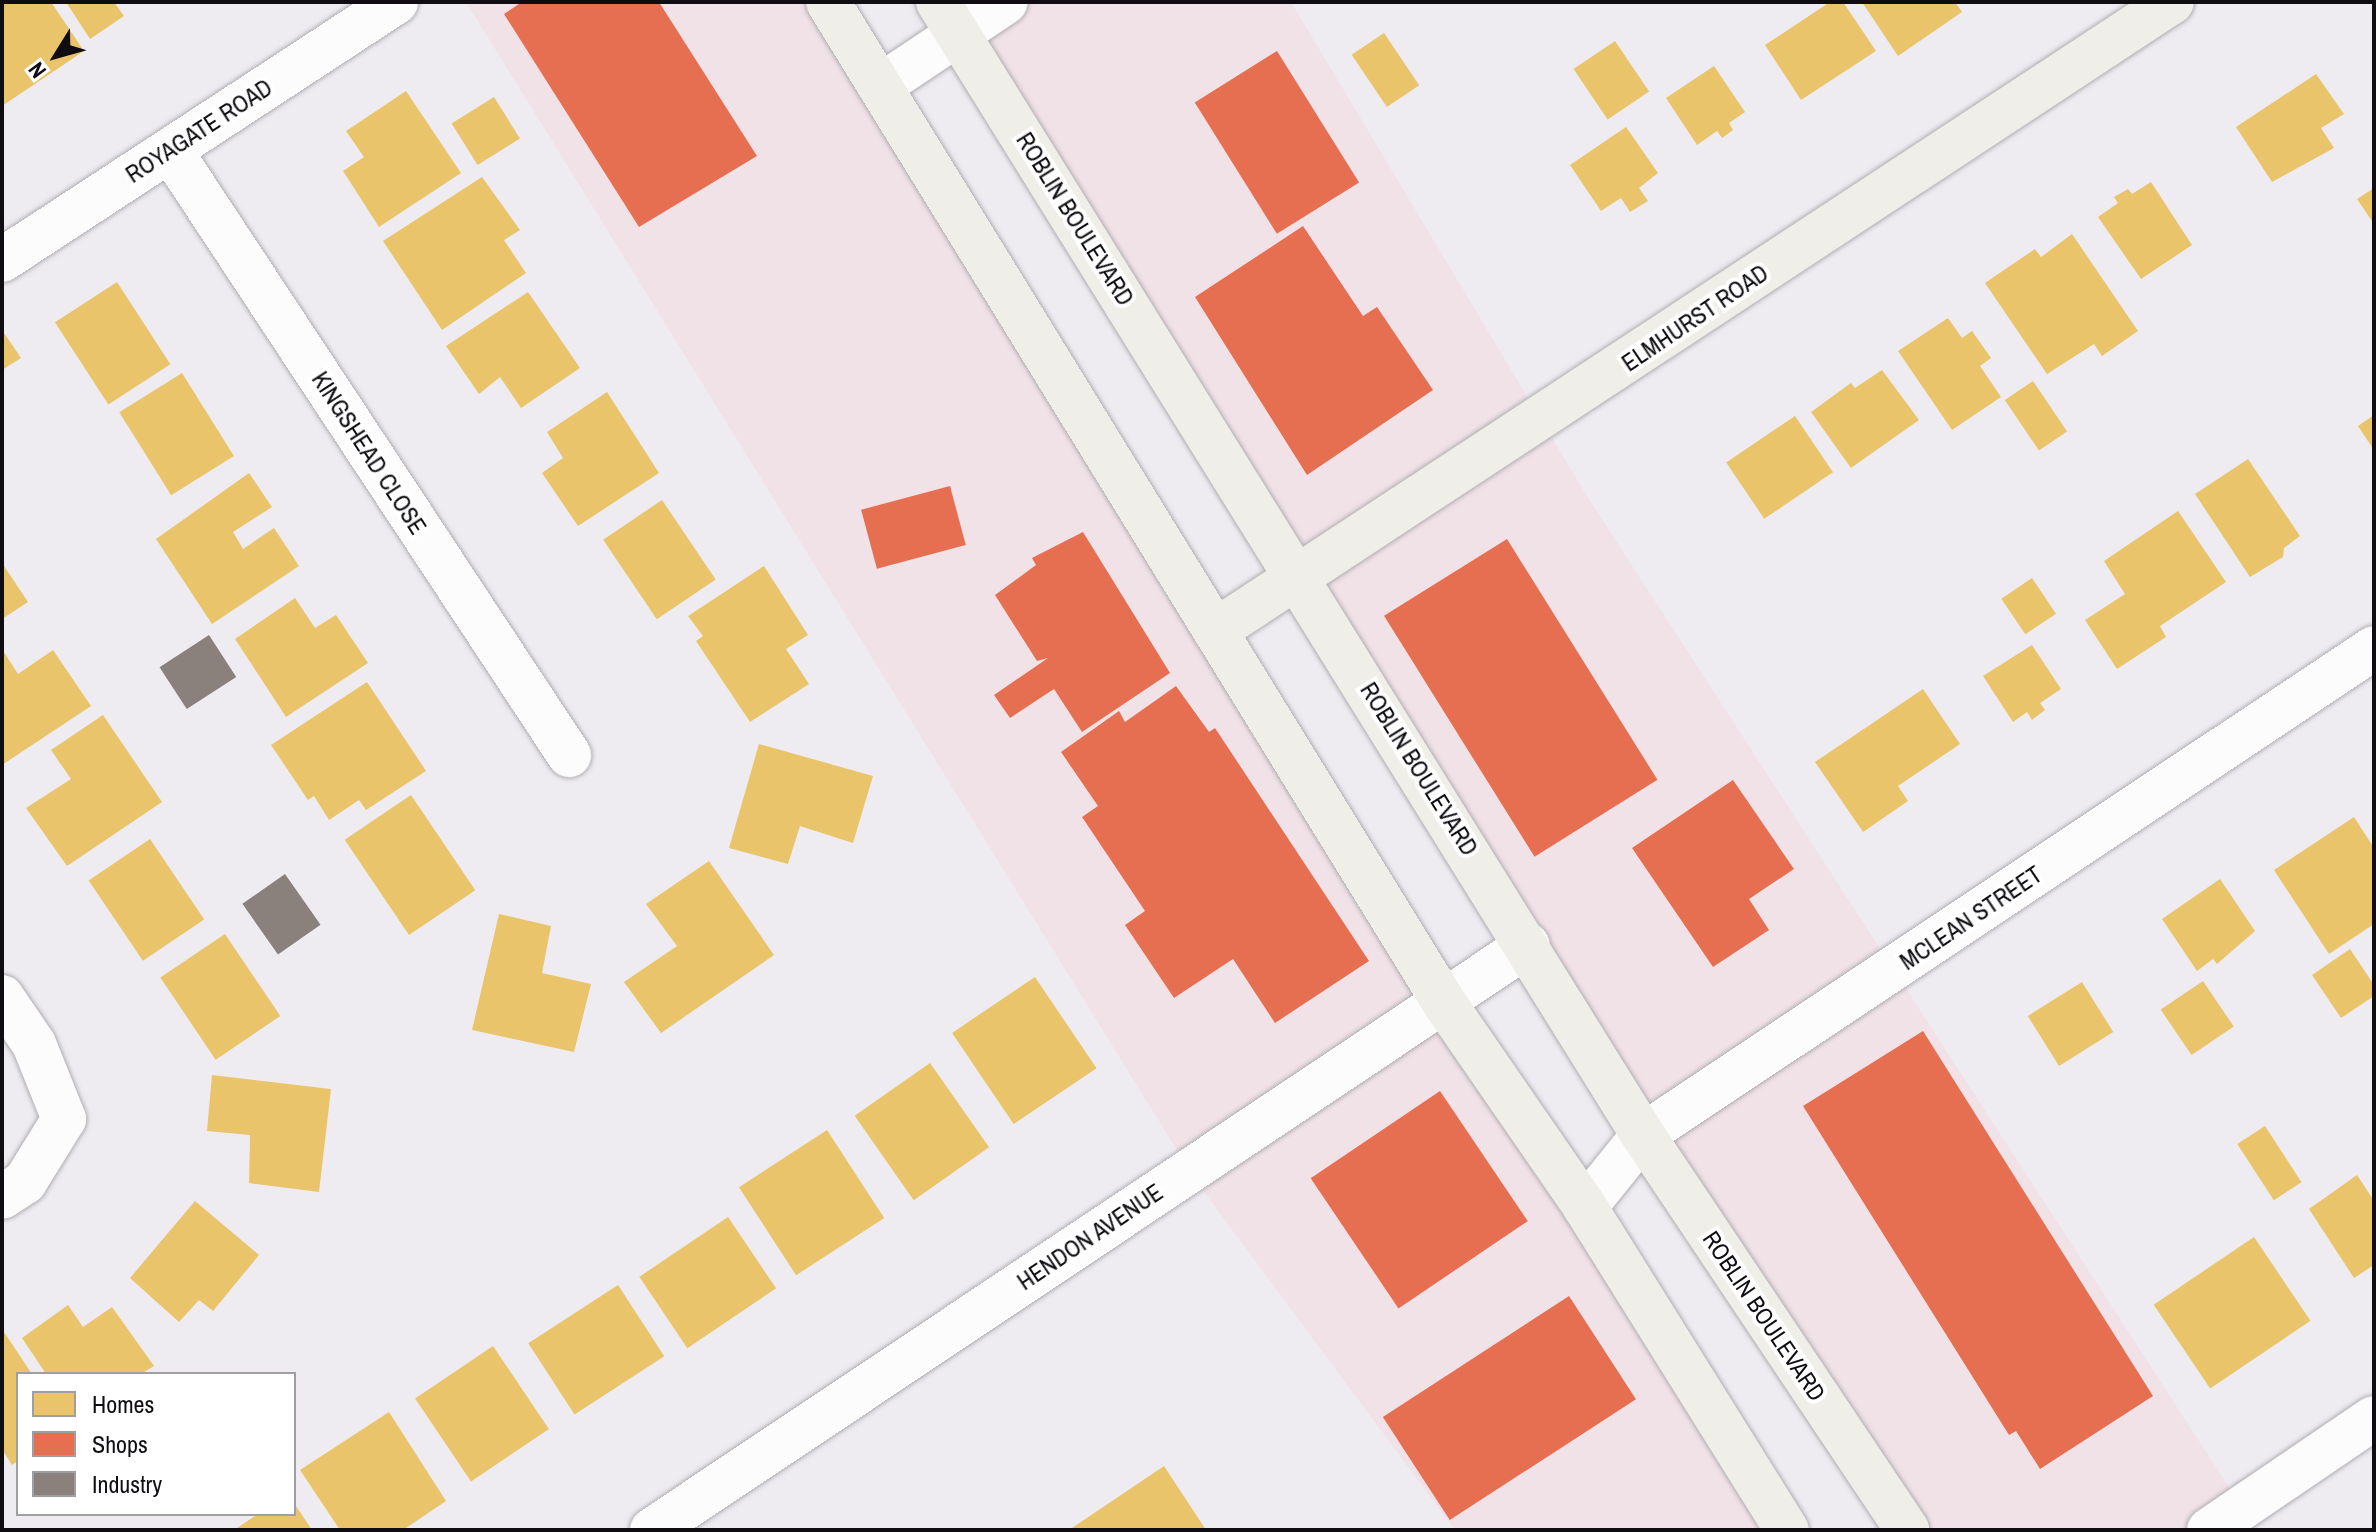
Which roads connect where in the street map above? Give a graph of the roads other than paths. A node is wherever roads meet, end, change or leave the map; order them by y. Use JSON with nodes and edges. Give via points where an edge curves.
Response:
{"nodes":[{"id":1,"x":396,"y":2,"type":"edge"},
{"id":2,"x":828,"y":2,"type":"edge"},
{"id":3,"x":1006,"y":2,"type":"edge"},
{"id":4,"x":2172,"y":2,"type":"edge"},
{"id":5,"x":948,"y":18,"type":"edge"},
{"id":6,"x":880,"y":86,"type":"junction"},
{"id":7,"x":170,"y":150,"type":"junction"},
{"id":8,"x":2,"y":260,"type":"edge"},
{"id":9,"x":1299,"y":576,"type":"junction"},
{"id":10,"x":1215,"y":631,"type":"junction"},
{"id":11,"x":2374,"y":648,"type":"edge"},
{"id":12,"x":569,"y":755,"type":"dead end"},
{"id":13,"x":1528,"y":945,"type":"junction"},
{"id":14,"x":2,"y":997,"type":"edge"},
{"id":15,"x":1443,"y":1001,"type":"junction"},
{"id":16,"x":1643,"y":1135,"type":"junction"},
{"id":17,"x":2,"y":1197,"type":"edge"},
{"id":18,"x":1585,"y":1207,"type":"junction"},
{"id":19,"x":2374,"y":1418,"type":"edge"},
{"id":20,"x":652,"y":1530,"type":"edge"},
{"id":21,"x":1787,"y":1530,"type":"edge"},
{"id":22,"x":1907,"y":1530,"type":"edge"},
{"id":23,"x":2209,"y":1530,"type":"edge"}],
"edges":[{"from":1,"to":7,"type":"street","name":"ROYAGATE ROAD"},
{"from":2,"to":6,"type":"main road"},
{"from":3,"to":5,"type":"street"},
{"from":4,"to":9,"type":"main road","name":"ELMHURST ROAD"},
{"from":5,"to":6,"type":"street"},
{"from":5,"to":9,"type":"main road","name":"ROBLIN BOULEVARD"},
{"from":6,"to":10,"type":"main road"},
{"from":7,"to":8,"type":"street","name":"ROYAGATE ROAD"},
{"from":7,"to":12,"type":"street","name":"KINGSHEAD CLOSE"},
{"from":9,"to":10,"type":"main road","name":"ELMHURST ROAD"},
{"from":9,"to":13,"type":"main road","name":"ROBLIN BOULEVARD"},
{"from":10,"to":15,"type":"main road"},
{"from":11,"to":16,"type":"street","name":"MCLEAN STREET"},
{"from":13,"to":15,"type":"street","name":"HENDON AVENUE"},
{"from":13,"to":16,"type":"main road","name":"ROBLIN BOULEVARD"},
{"from":14,"to":17,"type":"street","via":[[34,1044],[64,1119],[25,1182]]},
{"from":15,"to":18,"type":"main road"},
{"from":15,"to":20,"type":"street","name":"HENDON AVENUE"},
{"from":16,"to":18,"type":"street","name":"MCLEAN STREET"},
{"from":16,"to":22,"type":"main road","name":"ROBLIN BOULEVARD"},
{"from":18,"to":21,"type":"main road"},
{"from":19,"to":23,"type":"street"}]}
